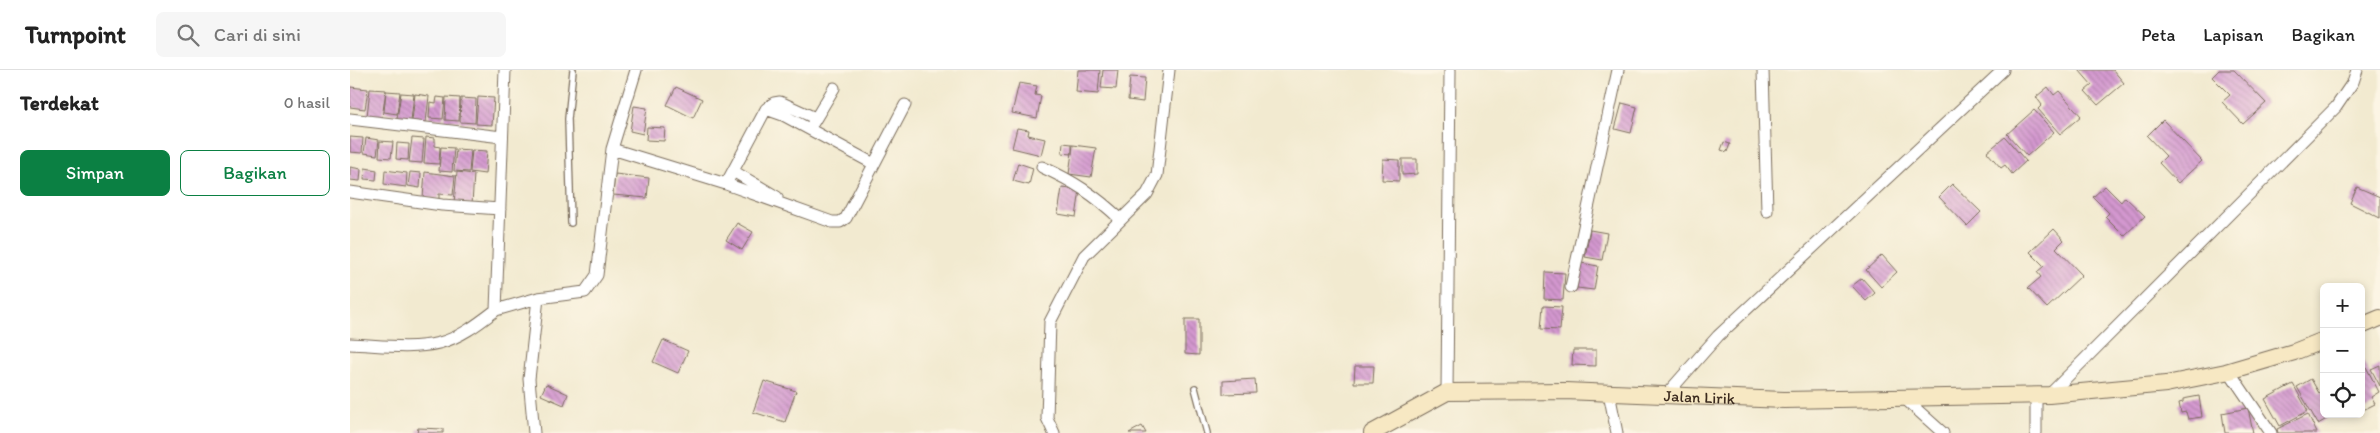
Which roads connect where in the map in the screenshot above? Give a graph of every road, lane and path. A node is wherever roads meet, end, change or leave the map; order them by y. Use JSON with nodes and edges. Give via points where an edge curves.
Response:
{"nodes":[{"id":1,"x":505,"y":70,"type":"edge"},
{"id":2,"x":573,"y":70,"type":"edge"},
{"id":3,"x":636,"y":70,"type":"edge"},
{"id":4,"x":1169,"y":70,"type":"edge"},
{"id":5,"x":1450,"y":70,"type":"edge"},
{"id":6,"x":1618,"y":70,"type":"edge"},
{"id":7,"x":1763,"y":70,"type":"edge"},
{"id":8,"x":2003,"y":70,"type":"edge"},
{"id":9,"x":2357,"y":70,"type":"edge"},
{"id":10,"x":834,"y":88,"type":"dead end"},
{"id":11,"x":905,"y":105,"type":"dead end"},
{"id":12,"x":766,"y":109,"type":"junction"},
{"id":13,"x":350,"y":118,"type":"edge"},
{"id":14,"x":815,"y":118,"type":"junction"},
{"id":15,"x":809,"y":128,"type":"junction"},
{"id":16,"x":502,"y":137,"type":"junction"},
{"id":17,"x":612,"y":149,"type":"junction"},
{"id":18,"x":874,"y":164,"type":"junction"},
{"id":19,"x":1042,"y":167,"type":"dead end"},
{"id":20,"x":733,"y":171,"type":"junction"},
{"id":21,"x":726,"y":184,"type":"junction"},
{"id":22,"x":350,"y":192,"type":"edge"},
{"id":23,"x":500,"y":209,"type":"junction"},
{"id":24,"x":796,"y":209,"type":"junction"},
{"id":25,"x":1767,"y":211,"type":"dead end"},
{"id":26,"x":1120,"y":219,"type":"junction"},
{"id":27,"x":571,"y":223,"type":"dead end"},
{"id":28,"x":1571,"y":287,"type":"dead end"},
{"id":29,"x":538,"y":298,"type":"junction"},
{"id":30,"x":496,"y":310,"type":"junction"},
{"id":31,"x":2380,"y":318,"type":"edge"},
{"id":32,"x":2365,"y":324,"type":"edge"},
{"id":33,"x":2320,"y":342,"type":"edge"},
{"id":34,"x":350,"y":344,"type":"edge"},
{"id":35,"x":2229,"y":371,"type":"junction"},
{"id":36,"x":1195,"y":388,"type":"dead end"},
{"id":37,"x":1446,"y":392,"type":"junction"},
{"id":38,"x":1609,"y":393,"type":"junction"},
{"id":39,"x":1666,"y":395,"type":"junction"},
{"id":40,"x":2042,"y":395,"type":"junction"},
{"id":41,"x":1904,"y":398,"type":"junction"},
{"id":42,"x":534,"y":433,"type":"edge"},
{"id":43,"x":1054,"y":433,"type":"edge"},
{"id":44,"x":1207,"y":433,"type":"edge"},
{"id":45,"x":1372,"y":433,"type":"edge"},
{"id":46,"x":1617,"y":433,"type":"edge"},
{"id":47,"x":1943,"y":433,"type":"edge"},
{"id":48,"x":2036,"y":433,"type":"edge"},
{"id":49,"x":2271,"y":433,"type":"edge"}],
"edges":[{"from":1,"to":16,"type":"street"},
{"from":2,"to":27,"type":"lane","via":[[568,119]]},
{"from":3,"to":17,"type":"street"},
{"from":4,"to":26,"type":"street","via":[[1157,175],[1147,194]]},
{"from":5,"to":37,"type":"street"},
{"from":6,"to":28,"type":"street"},
{"from":7,"to":25,"type":"street"},
{"from":8,"to":39,"type":"street","via":[[1718,336]]},
{"from":9,"to":40,"type":"street","via":[[2336,107]]},
{"from":10,"to":14,"type":"street"},
{"from":11,"to":18,"type":"street"},
{"from":12,"to":14,"type":"street","via":[[780,102]]},
{"from":12,"to":15,"type":"street"},
{"from":12,"to":20,"type":"street"},
{"from":13,"to":16,"type":"street"},
{"from":14,"to":15,"type":"street"},
{"from":15,"to":18,"type":"street"},
{"from":16,"to":23,"type":"street"},
{"from":17,"to":21,"type":"street"},
{"from":17,"to":29,"type":"street","via":[[597,275],[585,292]]},
{"from":18,"to":24,"type":"street","via":[[846,218],[840,222]]},
{"from":19,"to":26,"type":"street","via":[[1098,197]]},
{"from":20,"to":21,"type":"street"},
{"from":20,"to":24,"type":"street"},
{"from":21,"to":24,"type":"street"},
{"from":22,"to":23,"type":"street","via":[[442,205]]},
{"from":23,"to":30,"type":"street"},
{"from":26,"to":43,"type":"street","via":[[1084,256],[1050,322],[1047,418]]},
{"from":29,"to":30,"type":"street"},
{"from":29,"to":42,"type":"street","via":[[530,379]]},
{"from":30,"to":34,"type":"street","via":[[472,329],[440,343],[413,346]]},
{"from":31,"to":32,"type":"main road"},
{"from":33,"to":35,"type":"main road","name":"Jalan Lirik"},
{"from":35,"to":40,"type":"main road","name":"Jalan Lirik","via":[[2166,384]]},
{"from":35,"to":49,"type":"street"},
{"from":36,"to":44,"type":"lane"},
{"from":37,"to":38,"type":"main road","name":"Jalan Lirik"},
{"from":37,"to":45,"type":"main road","name":"Jalan Lirik"},
{"from":38,"to":39,"type":"main road","name":"Jalan Lirik"},
{"from":38,"to":46,"type":"street"},
{"from":39,"to":41,"type":"main road","name":"Jalan Lirik","via":[[1784,400]]},
{"from":40,"to":41,"type":"main road","name":"Jalan Lirik"},
{"from":40,"to":48,"type":"street"},
{"from":41,"to":47,"type":"street"}]}
